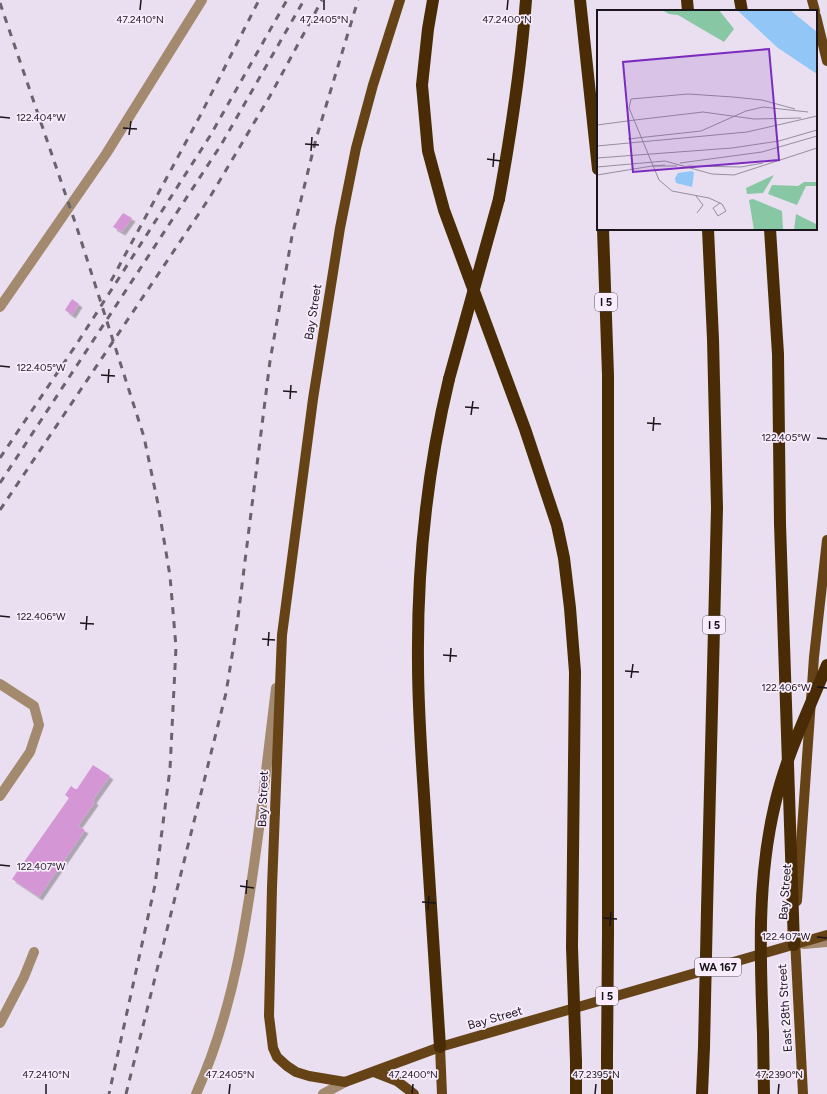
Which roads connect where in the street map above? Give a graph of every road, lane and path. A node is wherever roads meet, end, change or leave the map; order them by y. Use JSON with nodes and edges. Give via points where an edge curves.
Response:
{"nodes":[{"id":1,"x":202,"y":0,"type":"edge"},
{"id":2,"x":400,"y":0,"type":"edge"},
{"id":3,"x":433,"y":0,"type":"edge"},
{"id":4,"x":526,"y":0,"type":"edge"},
{"id":5,"x":580,"y":0,"type":"edge"},
{"id":6,"x":687,"y":0,"type":"edge"},
{"id":7,"x":740,"y":0,"type":"edge"},
{"id":8,"x":812,"y":0,"type":"edge"},
{"id":9,"x":688,"y":10,"type":"edge"},
{"id":10,"x":742,"y":10,"type":"edge"},
{"id":11,"x":815,"y":10,"type":"edge"},
{"id":12,"x":817,"y":20,"type":"edge"},
{"id":13,"x":827,"y":61,"type":"edge"},
{"id":14,"x":597,"y":160,"type":"edge"},
{"id":15,"x":603,"y":230,"type":"edge"},
{"id":16,"x":708,"y":230,"type":"edge"},
{"id":17,"x":770,"y":230,"type":"edge"},
{"id":18,"x":0,"y":307,"type":"edge"},
{"id":19,"x":827,"y":540,"type":"edge"},
{"id":20,"x":282,"y":635,"type":"junction"},
{"id":21,"x":827,"y":665,"type":"edge"},
{"id":22,"x":0,"y":684,"type":"edge"},
{"id":23,"x":0,"y":796,"type":"edge"},
{"id":24,"x":827,"y":936,"type":"edge"},
{"id":25,"x":827,"y":942,"type":"edge"},
{"id":26,"x":794,"y":945,"type":"junction"},
{"id":27,"x":34,"y":952,"type":"dead end"},
{"id":28,"x":0,"y":1023,"type":"edge"},
{"id":29,"x":440,"y":1047,"type":"junction"},
{"id":30,"x":374,"y":1072,"type":"junction"},
{"id":31,"x":346,"y":1082,"type":"junction"},
{"id":32,"x":196,"y":1094,"type":"edge"},
{"id":33,"x":323,"y":1094,"type":"edge"},
{"id":34,"x":414,"y":1094,"type":"edge"},
{"id":35,"x":442,"y":1094,"type":"edge"},
{"id":36,"x":576,"y":1094,"type":"edge"},
{"id":37,"x":607,"y":1094,"type":"edge"},
{"id":38,"x":702,"y":1094,"type":"edge"},
{"id":39,"x":764,"y":1094,"type":"edge"},
{"id":40,"x":803,"y":1094,"type":"edge"}],
"edges":[{"from":1,"to":18,"type":"street","via":[[106,154]]},
{"from":2,"to":20,"type":"main road","name":"Bay Street","via":[[358,141],[340,228],[313,399]]},
{"from":3,"to":36,"type":"highway","bridge":true,"via":[[422,86],[428,151],[444,210],[525,428],[557,525],[564,558],[575,672],[572,947]]},
{"from":4,"to":29,"type":"highway","bridge":true,"via":[[523,44],[499,199],[440,416],[424,533],[418,663]]},
{"from":5,"to":14,"type":"highway"},
{"from":6,"to":9,"type":"highway"},
{"from":7,"to":10,"type":"highway"},
{"from":8,"to":11,"type":"main road"},
{"from":12,"to":13,"type":"main road"},
{"from":15,"to":37,"type":"highway","number":"I 5","bridge":true,"via":[[608,375]]},
{"from":16,"to":38,"type":"highway","number":"I 5","bridge":true,"via":[[717,508]]},
{"from":17,"to":26,"type":"highway","via":[[778,354],[780,524]]},
{"from":19,"to":26,"type":"main road","name":"Bay Street","via":[[814,657]]},
{"from":20,"to":31,"type":"main road","name":"Bay Street","via":[[269,1016],[273,1048],[277,1057],[296,1072]]},
{"from":20,"to":32,"type":"street","name":"Bay Street","via":[[253,878],[242,937],[230,998]]},
{"from":21,"to":39,"type":"highway","bridge":true,"via":[[787,762],[775,804],[766,851],[761,904]]},
{"from":22,"to":23,"type":"street","via":[[34,706],[39,725],[30,752]]},
{"from":24,"to":26,"type":"main road"},
{"from":25,"to":26,"type":"street"},
{"from":26,"to":29,"type":"main road","name":"Bay Street","number":"WA 167"},
{"from":26,"to":40,"type":"main road","name":"East 28th Street"},
{"from":27,"to":28,"type":"street"},
{"from":29,"to":30,"type":"main road","name":"Bay Street"},
{"from":29,"to":35,"type":"main road"},
{"from":30,"to":31,"type":"main road","name":"Bay Street"},
{"from":30,"to":34,"type":"main road","via":[[397,1081]]},
{"from":31,"to":33,"type":"street","name":"Bay Street"}]}
